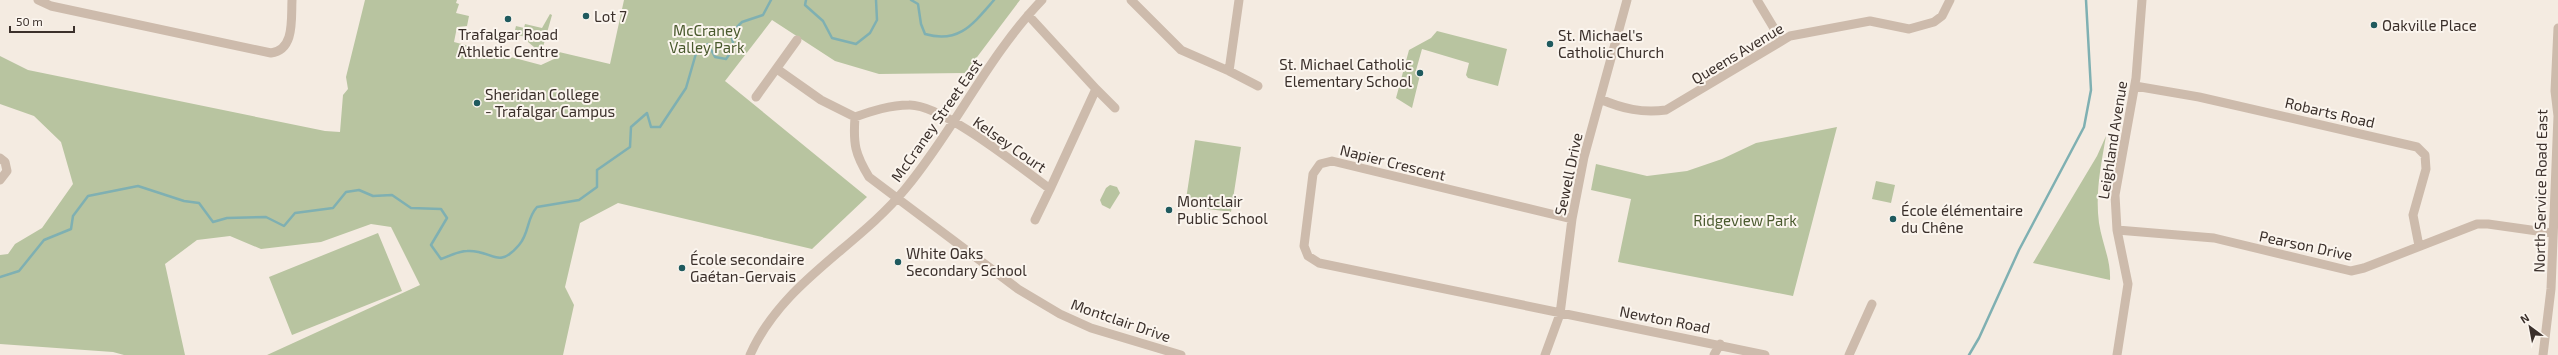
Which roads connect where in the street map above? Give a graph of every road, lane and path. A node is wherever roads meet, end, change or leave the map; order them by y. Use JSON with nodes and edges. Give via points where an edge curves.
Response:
{"nodes":[{"id":1,"x":38,"y":0,"type":"edge"},
{"id":2,"x":292,"y":0,"type":"edge"},
{"id":3,"x":1042,"y":0,"type":"edge"},
{"id":4,"x":1132,"y":0,"type":"edge"},
{"id":5,"x":1239,"y":0,"type":"edge"},
{"id":6,"x":1627,"y":0,"type":"edge"},
{"id":7,"x":1757,"y":0,"type":"edge"},
{"id":8,"x":1950,"y":0,"type":"edge"},
{"id":9,"x":2142,"y":0,"type":"edge"},
{"id":10,"x":1028,"y":15,"type":"junction"},
{"id":11,"x":2558,"y":28,"type":"edge"},
{"id":12,"x":797,"y":40,"type":"dead end"},
{"id":13,"x":1781,"y":40,"type":"junction"},
{"id":14,"x":777,"y":69,"type":"junction"},
{"id":15,"x":1229,"y":71,"type":"junction"},
{"id":16,"x":1258,"y":86,"type":"dead end"},
{"id":17,"x":2135,"y":86,"type":"junction"},
{"id":18,"x":1096,"y":88,"type":"junction"},
{"id":19,"x":756,"y":97,"type":"dead end"},
{"id":20,"x":1600,"y":99,"type":"junction"},
{"id":21,"x":1115,"y":108,"type":"dead end"},
{"id":22,"x":855,"y":117,"type":"junction"},
{"id":23,"x":953,"y":122,"type":"junction"},
{"id":24,"x":0,"y":158,"type":"edge"},
{"id":25,"x":0,"y":180,"type":"edge"},
{"id":26,"x":1050,"y":189,"type":"junction"},
{"id":27,"x":897,"y":198,"type":"junction"},
{"id":28,"x":1572,"y":218,"type":"junction"},
{"id":29,"x":1036,"y":220,"type":"dead end"},
{"id":30,"x":2117,"y":230,"type":"junction"},
{"id":31,"x":2552,"y":233,"type":"junction"},
{"id":32,"x":2419,"y":246,"type":"junction"},
{"id":33,"x":1872,"y":304,"type":"dead end"},
{"id":34,"x":1560,"y":314,"type":"junction"},
{"id":35,"x":1720,"y":344,"type":"junction"},
{"id":36,"x":750,"y":355,"type":"edge"},
{"id":37,"x":1181,"y":355,"type":"edge"},
{"id":38,"x":1544,"y":355,"type":"edge"},
{"id":39,"x":1714,"y":355,"type":"edge"},
{"id":40,"x":1765,"y":355,"type":"edge"},
{"id":41,"x":1849,"y":355,"type":"edge"},
{"id":42,"x":2117,"y":355,"type":"edge"},
{"id":43,"x":2543,"y":355,"type":"edge"}],
"edges":[{"from":1,"to":2,"type":"street","via":[[51,6],[271,53],[283,50],[288,43]]},
{"from":3,"to":10,"type":"street","name":"McCraney Street East"},
{"from":4,"to":15,"type":"street","via":[[1181,50]]},
{"from":5,"to":15,"type":"street"},
{"from":6,"to":20,"type":"street","name":"Sewell Drive"},
{"from":7,"to":13,"type":"street"},
{"from":8,"to":13,"type":"street","name":"Queens Avenue","via":[[1942,16],[1934,22],[1909,29],[1870,21],[1790,36]]},
{"from":9,"to":17,"type":"street","name":"Leighland Avenue"},
{"from":10,"to":18,"type":"street"},
{"from":10,"to":23,"type":"street","name":"McCraney Street East"},
{"from":11,"to":31,"type":"street","name":"North Service Road East","via":[[2555,91],[2557,131]]},
{"from":12,"to":14,"type":"street"},
{"from":13,"to":20,"type":"street","name":"Queens Avenue","via":[[1666,110],[1646,113]]},
{"from":14,"to":19,"type":"street"},
{"from":14,"to":22,"type":"street","via":[[821,100]]},
{"from":15,"to":16,"type":"street"},
{"from":17,"to":30,"type":"street","name":"Leighland Avenue","via":[[2115,195]]},
{"from":17,"to":32,"type":"street","name":"Robarts Road","via":[[2199,97],[2417,147],[2424,155],[2426,169],[2412,215]]},
{"from":18,"to":21,"type":"street"},
{"from":18,"to":26,"type":"street","name":"Kelsey Court"},
{"from":20,"to":28,"type":"street","name":"Sewell Drive","via":[[1584,157]]},
{"from":22,"to":23,"type":"street","name":"Kelsey Court","via":[[878,109],[910,105],[928,109]]},
{"from":22,"to":27,"type":"street","name":"Montclair Drive","via":[[853,140],[858,159],[869,177]]},
{"from":23,"to":26,"type":"street","name":"Kelsey Court","via":[[966,128]]},
{"from":23,"to":27,"type":"street","name":"McCraney Street East","via":[[928,160]]},
{"from":24,"to":25,"type":"street","via":[[5,162],[7,171]]},
{"from":26,"to":29,"type":"street","name":"Kelsey Court"},
{"from":27,"to":36,"type":"street","name":"McCraney Street East","via":[[796,290],[773,315]]},
{"from":27,"to":37,"type":"street","name":"Montclair Drive","via":[[1018,289],[1060,314],[1091,328]]},
{"from":28,"to":34,"type":"street","name":"Sewell Drive"},
{"from":28,"to":34,"type":"street","name":"Napier Crescent","via":[[1332,161],[1320,164],[1313,174],[1304,246],[1308,256],[1319,263]]},
{"from":30,"to":32,"type":"street","name":"Pearson Drive","via":[[2214,238],[2351,271]]},
{"from":30,"to":42,"type":"street","name":"Leighland Avenue","via":[[2128,284]]},
{"from":31,"to":32,"type":"street","name":"Pearson Drive","via":[[2477,224]]},
{"from":31,"to":43,"type":"street","name":"North Service Road East","via":[[2551,288]]},
{"from":33,"to":41,"type":"street"},
{"from":34,"to":35,"type":"street","name":"Newton Road"},
{"from":34,"to":38,"type":"street","name":"Sewell Drive"},
{"from":35,"to":39,"type":"street"},
{"from":35,"to":40,"type":"street","name":"Newton Road"}]}
